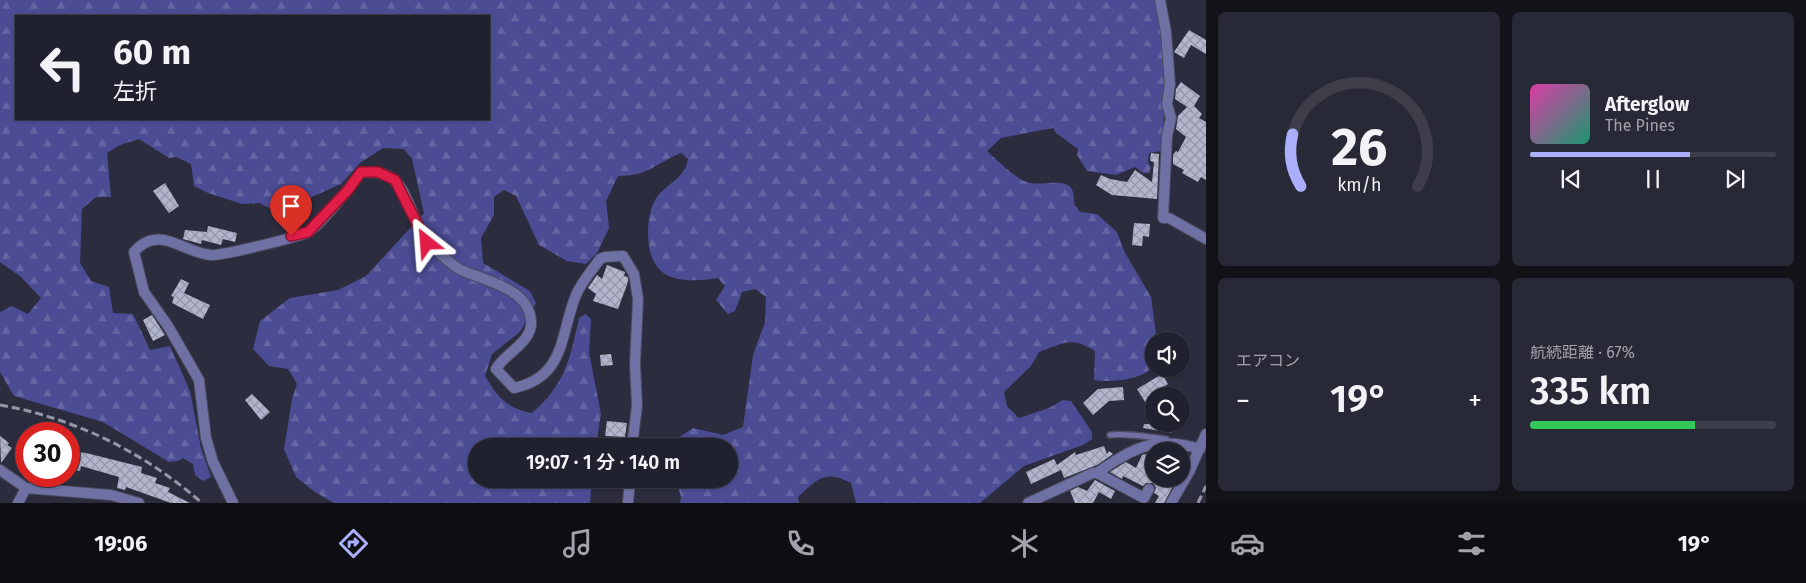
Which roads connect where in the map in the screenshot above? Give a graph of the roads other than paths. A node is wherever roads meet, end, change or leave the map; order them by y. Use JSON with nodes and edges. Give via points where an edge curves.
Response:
{"nodes":[{"id":1,"x":1160,"y":0,"type":"edge"},
{"id":2,"x":1206,"y":239,"type":"edge"},
{"id":3,"x":1206,"y":434,"type":"edge"},
{"id":4,"x":1110,"y":435,"type":"dead end"},
{"id":5,"x":633,"y":438,"type":"edge"},
{"id":6,"x":1176,"y":442,"type":"edge"},
{"id":7,"x":1145,"y":446,"type":"edge"},
{"id":8,"x":1190,"y":446,"type":"edge"},
{"id":9,"x":1200,"y":449,"type":"junction"},
{"id":10,"x":0,"y":470,"type":"edge"},
{"id":11,"x":1098,"y":473,"type":"junction"},
{"id":12,"x":26,"y":488,"type":"junction"},
{"id":13,"x":629,"y":488,"type":"edge"},
{"id":14,"x":1149,"y":489,"type":"dead end"},
{"id":15,"x":18,"y":503,"type":"edge"},
{"id":16,"x":138,"y":503,"type":"edge"},
{"id":17,"x":233,"y":503,"type":"edge"},
{"id":18,"x":628,"y":503,"type":"edge"},
{"id":19,"x":1028,"y":503,"type":"edge"},
{"id":20,"x":1171,"y":503,"type":"edge"}],
"edges":[{"from":1,"to":2,"type":"street","via":[[1166,32],[1170,84],[1167,104],[1171,118],[1167,136],[1163,218],[1169,218]]},
{"from":3,"to":9,"type":"street"},
{"from":4,"to":6,"type":"lane","via":[[1126,433]]},
{"from":5,"to":17,"type":"street","via":[[637,406],[634,364],[638,299],[634,274],[623,256],[600,259],[576,294],[555,360],[532,384],[514,388],[496,369],[528,336],[532,323],[529,310],[517,295],[459,269],[427,243],[395,180],[378,172],[361,172],[308,232],[211,255],[169,241],[151,239],[134,252],[144,292],[199,380],[206,438],[213,462]]},
{"from":7,"to":11,"type":"street","via":[[1126,452]]},
{"from":8,"to":9,"type":"street"},
{"from":9,"to":20,"type":"street"},
{"from":10,"to":12,"type":"street"},
{"from":11,"to":14,"type":"street","via":[[1144,498]]},
{"from":11,"to":19,"type":"street","via":[[1084,475]]},
{"from":12,"to":15,"type":"street"},
{"from":12,"to":16,"type":"street","via":[[111,495]]},
{"from":13,"to":18,"type":"street"}]}
